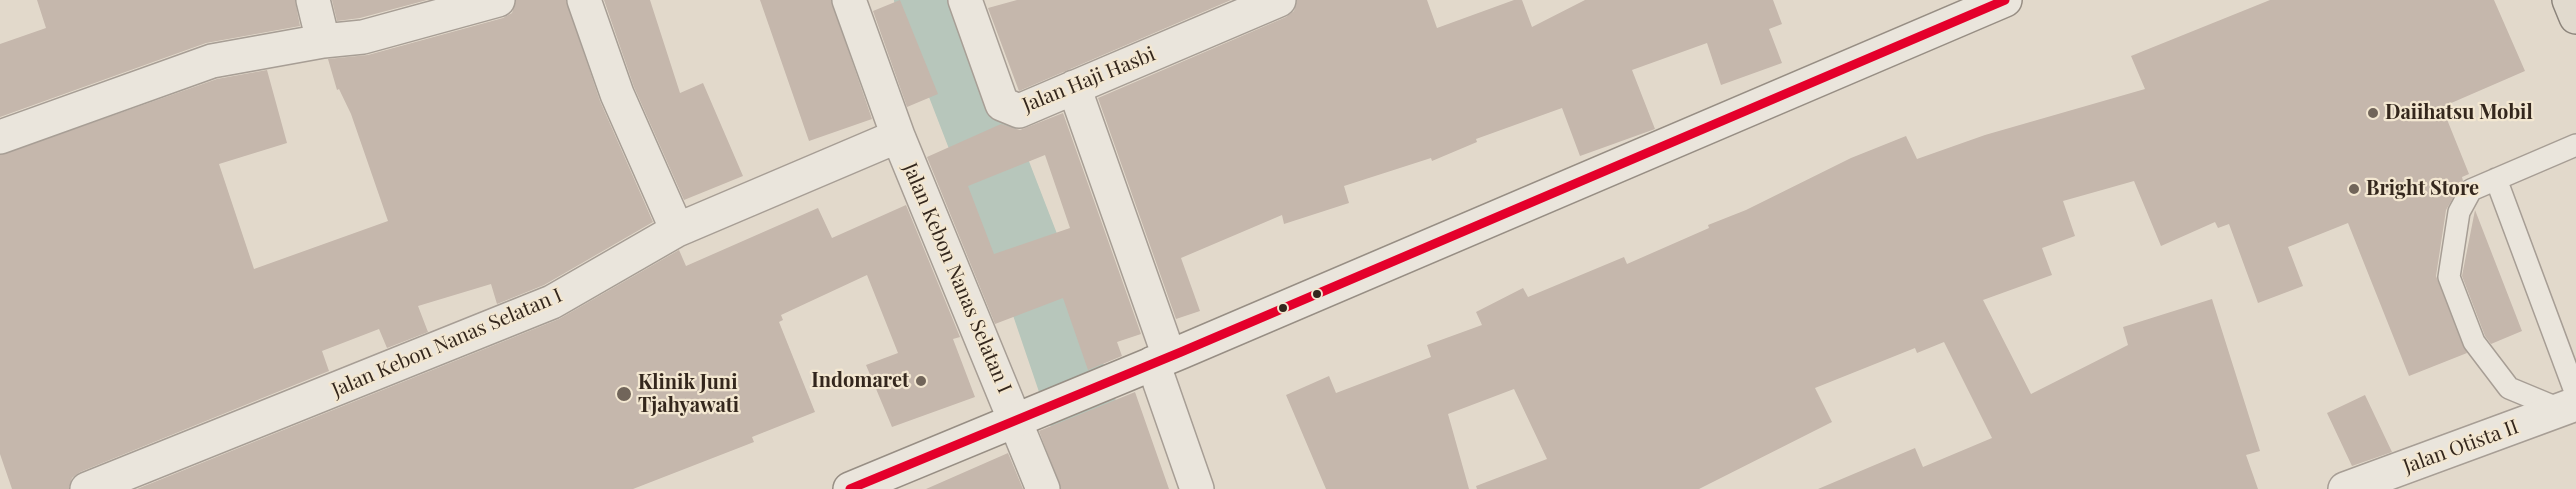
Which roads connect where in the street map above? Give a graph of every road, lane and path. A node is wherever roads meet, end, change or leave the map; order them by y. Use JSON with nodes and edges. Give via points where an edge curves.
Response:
{"nodes":[{"id":1,"x":313,"y":0,"type":"edge"},
{"id":2,"x":498,"y":0,"type":"edge"},
{"id":3,"x":584,"y":0,"type":"edge"},
{"id":4,"x":849,"y":0,"type":"edge"},
{"id":5,"x":965,"y":0,"type":"edge"},
{"id":6,"x":1279,"y":0,"type":"edge"},
{"id":7,"x":2005,"y":0,"type":"edge"},
{"id":8,"x":2569,"y":0,"type":"edge"},
{"id":9,"x":2576,"y":17,"type":"edge"},
{"id":10,"x":323,"y":41,"type":"junction"},
{"id":11,"x":1074,"y":87,"type":"junction"},
{"id":12,"x":898,"y":136,"type":"junction"},
{"id":13,"x":0,"y":137,"type":"edge"},
{"id":14,"x":2576,"y":145,"type":"edge"},
{"id":15,"x":2496,"y":179,"type":"junction"},
{"id":16,"x":677,"y":230,"type":"junction"},
{"id":17,"x":1161,"y":360,"type":"junction"},
{"id":18,"x":2571,"y":403,"type":"edge"},
{"id":19,"x":1016,"y":420,"type":"junction"},
{"id":20,"x":87,"y":489,"type":"edge"},
{"id":21,"x":850,"y":489,"type":"edge"},
{"id":22,"x":1043,"y":489,"type":"edge"},
{"id":23,"x":1197,"y":489,"type":"edge"},
{"id":24,"x":2345,"y":489,"type":"edge"}],
"edges":[{"from":1,"to":10,"type":"street"},
{"from":2,"to":10,"type":"street","via":[[363,37]]},
{"from":3,"to":16,"type":"street","via":[[616,94]]},
{"from":4,"to":12,"type":"street","name":"Jalan Kebon Nanas Selatan I"},
{"from":5,"to":11,"type":"street","name":"Jalan Haji Hasbi","via":[[1002,104],[1018,111]]},
{"from":6,"to":11,"type":"street","name":"Jalan Haji Hasbi"},
{"from":7,"to":17,"type":"street"},
{"from":8,"to":9,"type":"main road"},
{"from":10,"to":13,"type":"street","via":[[212,61]]},
{"from":11,"to":17,"type":"street"},
{"from":12,"to":16,"type":"street","name":"Jalan Kebon Nanas Selatan I"},
{"from":12,"to":19,"type":"street","name":"Jalan Kebon Nanas Selatan I"},
{"from":14,"to":15,"type":"lane"},
{"from":15,"to":18,"type":"lane"},
{"from":15,"to":18,"type":"lane","via":[[2471,190],[2459,212],[2449,277],[2474,342],[2509,388]]},
{"from":16,"to":20,"type":"street","name":"Jalan Kebon Nanas Selatan I","via":[[552,302]]},
{"from":17,"to":19,"type":"street"},
{"from":17,"to":23,"type":"street"},
{"from":18,"to":24,"type":"street","name":"Jalan Otista II"},
{"from":19,"to":21,"type":"street"},
{"from":19,"to":22,"type":"street","name":"Jalan Kebon Nanas Selatan I"}]}
